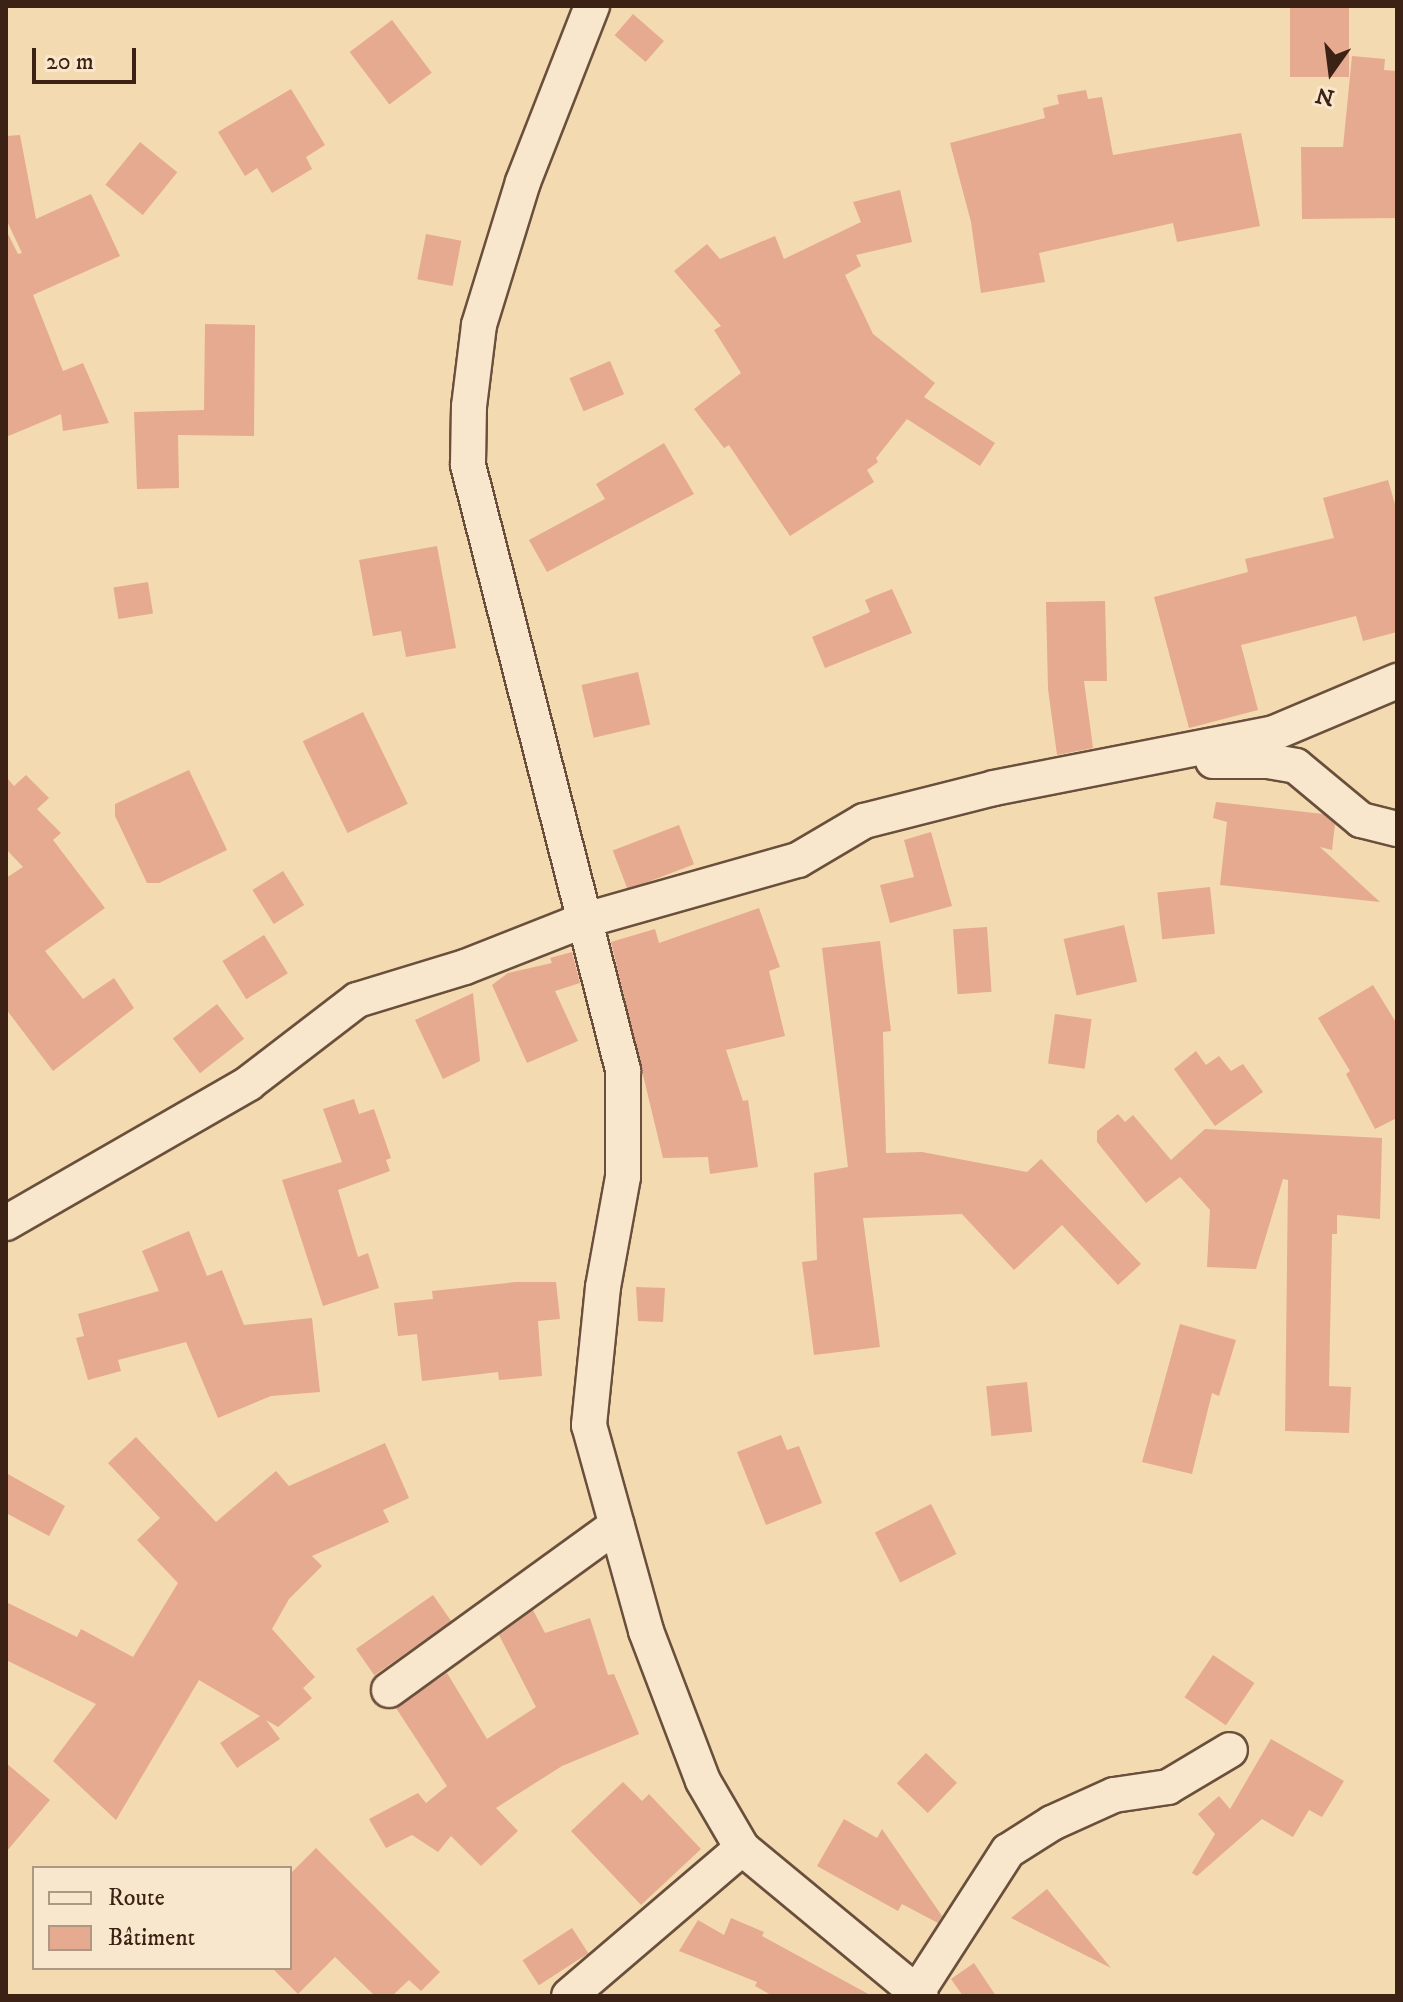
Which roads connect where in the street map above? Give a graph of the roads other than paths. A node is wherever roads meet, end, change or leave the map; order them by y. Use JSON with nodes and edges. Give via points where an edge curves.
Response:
{"nodes":[{"id":1,"x":592,"y":6,"type":"edge"},
{"id":2,"x":1397,"y":681,"type":"edge"},
{"id":3,"x":1120,"y":763,"type":"junction"},
{"id":4,"x":1397,"y":829,"type":"edge"},
{"id":5,"x":582,"y":921,"type":"junction"},
{"id":6,"x":6,"y":1223,"type":"edge"},
{"id":7,"x":617,"y":1525,"type":"junction"},
{"id":8,"x":389,"y":1690,"type":"dead end"},
{"id":9,"x":1230,"y":1750,"type":"dead end"},
{"id":10,"x":742,"y":1848,"type":"junction"},
{"id":11,"x":919,"y":1994,"type":"edge"},
{"id":12,"x":569,"y":1996,"type":"edge"}],
"edges":[{"from":1,"to":5,"type":"street","via":[[523,182],[479,325],[468,465],[553,782]]},
{"from":2,"to":3,"type":"street","via":[[1274,733]]},
{"from":3,"to":4,"type":"street","via":[[1268,761],[1296,766],[1361,820]]},
{"from":3,"to":5,"type":"street","via":[[864,821],[798,860]]},
{"from":5,"to":6,"type":"street","via":[[465,967],[357,1000],[249,1083]]},
{"from":5,"to":7,"type":"street","via":[[623,1070],[626,1112],[623,1177],[603,1287],[589,1425]]},
{"from":7,"to":8,"type":"street"},
{"from":7,"to":10,"type":"street","via":[[646,1631],[703,1781]]},
{"from":9,"to":11,"type":"street","via":[[1168,1787],[1114,1795],[1052,1823],[1008,1851]]},
{"from":10,"to":11,"type":"street"},
{"from":10,"to":12,"type":"street"}]}
